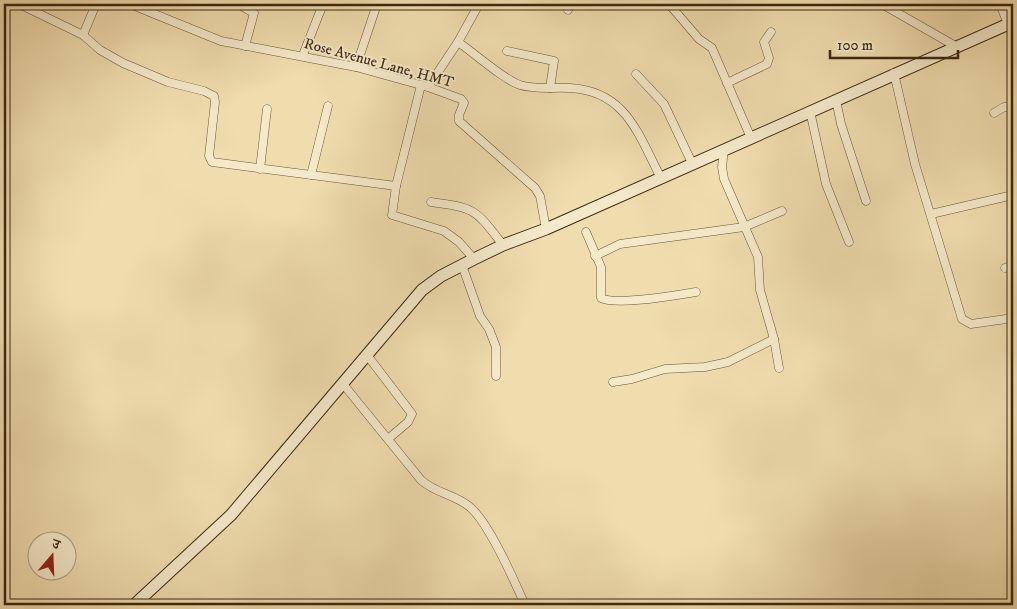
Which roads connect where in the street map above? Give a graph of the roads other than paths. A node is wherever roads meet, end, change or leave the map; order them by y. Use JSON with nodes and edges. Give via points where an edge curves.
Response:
{"nodes":[{"id":1,"x":20,"y":4,"type":"edge"},
{"id":2,"x":96,"y":4,"type":"edge"},
{"id":3,"x":130,"y":4,"type":"edge"},
{"id":4,"x":238,"y":4,"type":"edge"},
{"id":5,"x":323,"y":4,"type":"edge"},
{"id":6,"x":377,"y":4,"type":"edge"},
{"id":7,"x":479,"y":4,"type":"edge"},
{"id":8,"x":669,"y":4,"type":"edge"},
{"id":9,"x":885,"y":4,"type":"edge"},
{"id":10,"x":1000,"y":4,"type":"edge"},
{"id":11,"x":1008,"y":4,"type":"edge"},
{"id":12,"x":1004,"y":13,"type":"junction"},
{"id":13,"x":1011,"y":24,"type":"edge"},
{"id":14,"x":771,"y":32,"type":"dead end"},
{"id":15,"x":83,"y":35,"type":"junction"},
{"id":16,"x":458,"y":42,"type":"junction"},
{"id":17,"x":245,"y":46,"type":"junction"},
{"id":18,"x":957,"y":47,"type":"junction"},
{"id":19,"x":507,"y":50,"type":"dead end"},
{"id":20,"x":303,"y":55,"type":"junction"},
{"id":21,"x":356,"y":67,"type":"junction"},
{"id":22,"x":894,"y":73,"type":"junction"},
{"id":23,"x":636,"y":74,"type":"dead end"},
{"id":24,"x":727,"y":83,"type":"junction"},
{"id":25,"x":424,"y":86,"type":"junction"},
{"id":26,"x":550,"y":88,"type":"junction"},
{"id":27,"x":836,"y":100,"type":"junction"},
{"id":28,"x":328,"y":106,"type":"dead end"},
{"id":29,"x":1013,"y":107,"type":"edge"},
{"id":30,"x":267,"y":109,"type":"dead end"},
{"id":31,"x":810,"y":111,"type":"junction"},
{"id":32,"x":994,"y":113,"type":"dead end"},
{"id":33,"x":751,"y":138,"type":"junction"},
{"id":34,"x":724,"y":150,"type":"junction"},
{"id":35,"x":692,"y":163,"type":"junction"},
{"id":36,"x":260,"y":169,"type":"junction"},
{"id":37,"x":311,"y":175,"type":"junction"},
{"id":38,"x":661,"y":178,"type":"junction"},
{"id":39,"x":396,"y":186,"type":"junction"},
{"id":40,"x":1013,"y":195,"type":"edge"},
{"id":41,"x":866,"y":201,"type":"dead end"},
{"id":42,"x":431,"y":202,"type":"dead end"},
{"id":43,"x":782,"y":211,"type":"dead end"},
{"id":44,"x":931,"y":214,"type":"junction"},
{"id":45,"x":744,"y":227,"type":"junction"},
{"id":46,"x":546,"y":229,"type":"junction"},
{"id":47,"x":586,"y":232,"type":"dead end"},
{"id":48,"x":849,"y":242,"type":"dead end"},
{"id":49,"x":504,"y":245,"type":"junction"},
{"id":50,"x":595,"y":256,"type":"junction"},
{"id":51,"x":474,"y":259,"type":"junction"},
{"id":52,"x":462,"y":265,"type":"junction"},
{"id":53,"x":1013,"y":265,"type":"edge"},
{"id":54,"x":1005,"y":268,"type":"dead end"},
{"id":55,"x":696,"y":292,"type":"dead end"},
{"id":56,"x":1013,"y":318,"type":"edge"},
{"id":57,"x":774,"y":339,"type":"junction"},
{"id":58,"x":366,"y":356,"type":"junction"},
{"id":59,"x":779,"y":368,"type":"dead end"},
{"id":60,"x":496,"y":376,"type":"dead end"},
{"id":61,"x":613,"y":382,"type":"dead end"},
{"id":62,"x":343,"y":384,"type":"junction"},
{"id":63,"x":388,"y":439,"type":"junction"},
{"id":64,"x":135,"y":605,"type":"edge"},
{"id":65,"x":525,"y":605,"type":"edge"}],
"edges":[{"from":1,"to":15,"type":"street"},
{"from":2,"to":15,"type":"street"},
{"from":3,"to":17,"type":"street","name":"Rose Avenue Lane, HMT","via":[[212,38]]},
{"from":4,"to":17,"type":"street","via":[[254,13]]},
{"from":5,"to":20,"type":"street"},
{"from":6,"to":21,"type":"street"},
{"from":7,"to":16,"type":"street"},
{"from":8,"to":24,"type":"street","via":[[699,39],[712,48]]},
{"from":9,"to":18,"type":"street"},
{"from":10,"to":12,"type":"street"},
{"from":11,"to":12,"type":"street"},
{"from":12,"to":13,"type":"street"},
{"from":13,"to":18,"type":"street"},
{"from":14,"to":24,"type":"street","via":[[764,42],[769,58],[767,64]]},
{"from":15,"to":36,"type":"street","via":[[123,63],[168,82],[211,94],[215,102],[210,161]]},
{"from":16,"to":25,"type":"street"},
{"from":16,"to":26,"type":"street","via":[[513,82]]},
{"from":17,"to":20,"type":"street","name":"Rose Avenue Lane, HMT"},
{"from":18,"to":22,"type":"street"},
{"from":19,"to":26,"type":"street","via":[[554,61]]},
{"from":20,"to":21,"type":"street","name":"Rose Avenue Lane, HMT"},
{"from":21,"to":25,"type":"street","name":"Rose Avenue Lane, HMT"},
{"from":22,"to":27,"type":"street"},
{"from":22,"to":44,"type":"street","via":[[908,138]]},
{"from":23,"to":35,"type":"street","via":[[664,104]]},
{"from":24,"to":33,"type":"street"},
{"from":25,"to":39,"type":"street"},
{"from":25,"to":46,"type":"street","name":"Rose Avenue Lane, HMT","via":[[463,101],[459,121],[535,188],[540,196]]},
{"from":26,"to":38,"type":"street","via":[[588,90],[620,106],[631,120]]},
{"from":27,"to":31,"type":"street"},
{"from":27,"to":41,"type":"street"},
{"from":28,"to":37,"type":"street"},
{"from":29,"to":32,"type":"street","via":[[1004,107]]},
{"from":30,"to":36,"type":"street"},
{"from":31,"to":33,"type":"street"},
{"from":31,"to":48,"type":"street","via":[[826,184]]},
{"from":33,"to":34,"type":"street"},
{"from":34,"to":35,"type":"street"},
{"from":34,"to":45,"type":"street","via":[[724,180]]},
{"from":35,"to":38,"type":"street"},
{"from":36,"to":37,"type":"street"},
{"from":37,"to":39,"type":"street"},
{"from":38,"to":46,"type":"street"},
{"from":39,"to":51,"type":"street","via":[[393,216],[444,231]]},
{"from":40,"to":44,"type":"street"},
{"from":42,"to":49,"type":"street","via":[[472,210]]},
{"from":43,"to":45,"type":"street"},
{"from":44,"to":56,"type":"street","via":[[962,319],[971,324]]},
{"from":45,"to":50,"type":"street","via":[[620,244]]},
{"from":45,"to":57,"type":"street","via":[[758,257],[763,303]]},
{"from":46,"to":49,"type":"street"},
{"from":47,"to":50,"type":"street"},
{"from":49,"to":51,"type":"street"},
{"from":50,"to":55,"type":"street","via":[[601,267],[599,295],[604,300],[657,298]]},
{"from":51,"to":52,"type":"street"},
{"from":52,"to":58,"type":"street","via":[[422,290]]},
{"from":52,"to":60,"type":"street","via":[[480,316],[496,347]]},
{"from":53,"to":54,"type":"street"},
{"from":57,"to":59,"type":"street"},
{"from":57,"to":61,"type":"street","via":[[728,362],[665,369]]},
{"from":58,"to":62,"type":"street"},
{"from":58,"to":63,"type":"street","via":[[412,414],[408,422]]},
{"from":62,"to":63,"type":"street"},
{"from":62,"to":64,"type":"street","via":[[231,515]]},
{"from":63,"to":65,"type":"street","via":[[429,488],[462,501],[476,514]]}]}
